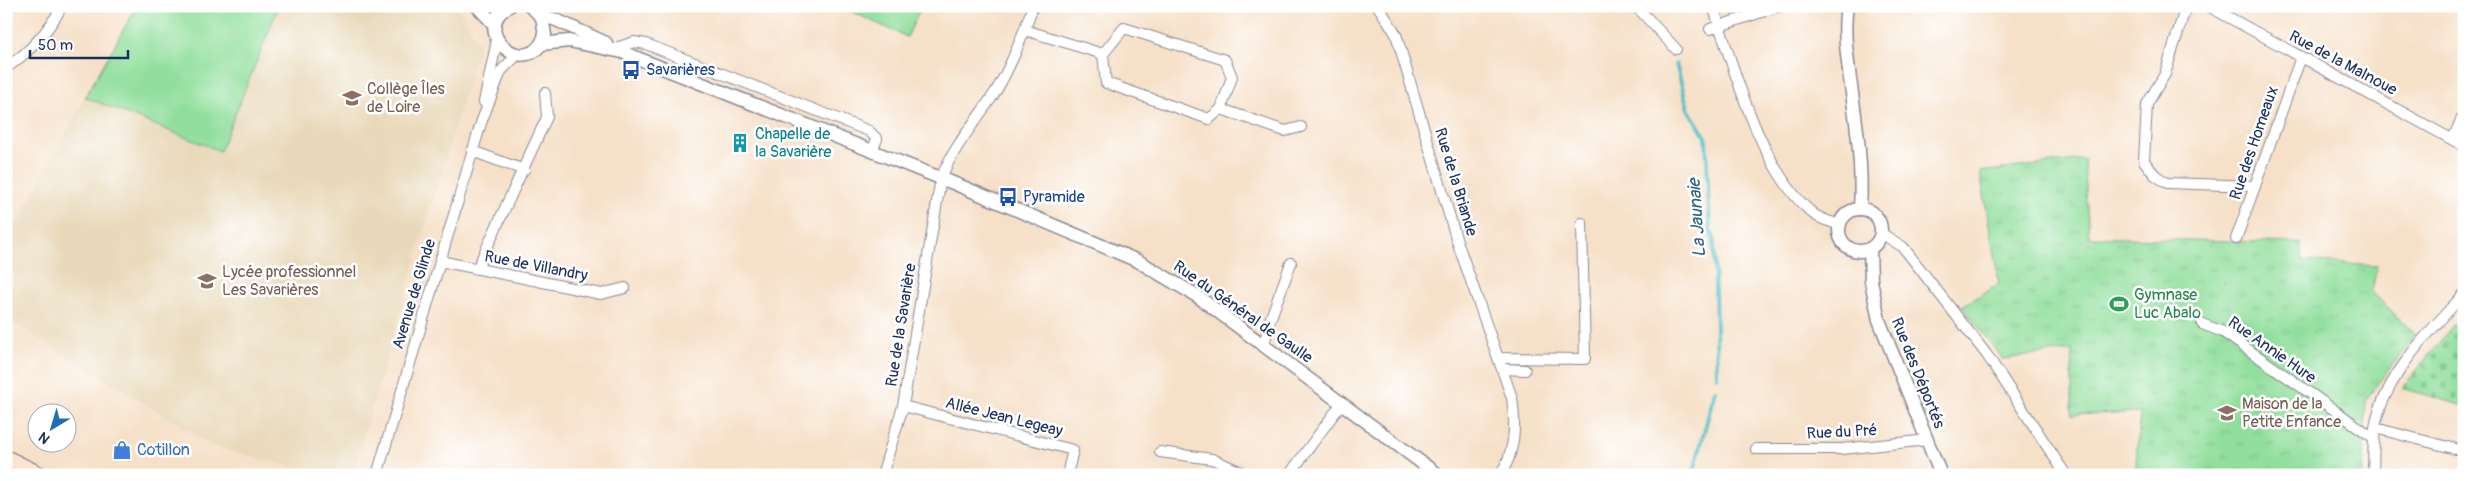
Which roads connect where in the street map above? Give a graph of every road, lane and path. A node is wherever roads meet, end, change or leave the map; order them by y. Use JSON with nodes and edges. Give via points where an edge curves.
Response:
{"nodes":[{"id":1,"x":62,"y":6,"type":"edge"},
{"id":2,"x":477,"y":6,"type":"edge"},
{"id":3,"x":1033,"y":6,"type":"edge"},
{"id":4,"x":1378,"y":6,"type":"edge"},
{"id":5,"x":1636,"y":6,"type":"edge"},
{"id":6,"x":1713,"y":6,"type":"edge"},
{"id":7,"x":1780,"y":6,"type":"edge"},
{"id":8,"x":1847,"y":6,"type":"edge"},
{"id":9,"x":2186,"y":6,"type":"edge"},
{"id":10,"x":2208,"y":6,"type":"edge"},
{"id":11,"x":506,"y":7,"type":"edge"},
{"id":12,"x":540,"y":11,"type":"edge"},
{"id":13,"x":495,"y":26,"type":"junction"},
{"id":14,"x":1714,"y":27,"type":"junction"},
{"id":15,"x":1025,"y":30,"type":"junction"},
{"id":16,"x":497,"y":40,"type":"junction"},
{"id":17,"x":541,"y":44,"type":"junction"},
{"id":18,"x":1676,"y":49,"type":"dead end"},
{"id":19,"x":619,"y":50,"type":"junction"},
{"id":20,"x":518,"y":54,"type":"junction"},
{"id":21,"x":1103,"y":54,"type":"junction"},
{"id":22,"x":2301,"y":58,"type":"junction"},
{"id":23,"x":6,"y":68,"type":"edge"},
{"id":24,"x":545,"y":93,"type":"dead end"},
{"id":25,"x":1221,"y":109,"type":"junction"},
{"id":26,"x":2464,"y":113,"type":"edge"},
{"id":27,"x":480,"y":123,"type":"junction"},
{"id":28,"x":1302,"y":127,"type":"dead end"},
{"id":29,"x":2453,"y":139,"type":"junction"},
{"id":30,"x":2464,"y":146,"type":"edge"},
{"id":31,"x":472,"y":151,"type":"junction"},
{"id":32,"x":872,"y":151,"type":"junction"},
{"id":33,"x":524,"y":170,"type":"junction"},
{"id":34,"x":940,"y":178,"type":"junction"},
{"id":35,"x":2254,"y":186,"type":"junction"},
{"id":36,"x":1860,"y":209,"type":"junction"},
{"id":37,"x":1582,"y":223,"type":"dead end"},
{"id":38,"x":1839,"y":225,"type":"junction"},
{"id":39,"x":1881,"y":233,"type":"junction"},
{"id":40,"x":2236,"y":240,"type":"dead end"},
{"id":41,"x":1870,"y":249,"type":"junction"},
{"id":42,"x":1853,"y":251,"type":"junction"},
{"id":43,"x":440,"y":261,"type":"junction"},
{"id":44,"x":1291,"y":263,"type":"dead end"},
{"id":45,"x":477,"y":269,"type":"junction"},
{"id":46,"x":1871,"y":281,"type":"junction"},
{"id":47,"x":625,"y":288,"type":"dead end"},
{"id":48,"x":2464,"y":294,"type":"edge"},
{"id":49,"x":2202,"y":324,"type":"dead end"},
{"id":50,"x":1264,"y":345,"type":"junction"},
{"id":51,"x":1499,"y":358,"type":"junction"},
{"id":52,"x":1503,"y":369,"type":"junction"},
{"id":53,"x":1525,"y":370,"type":"dead end"},
{"id":54,"x":1342,"y":403,"type":"junction"},
{"id":55,"x":903,"y":406,"type":"junction"},
{"id":56,"x":2375,"y":433,"type":"junction"},
{"id":57,"x":1928,"y":440,"type":"junction"},
{"id":58,"x":1756,"y":449,"type":"dead end"},
{"id":59,"x":1160,"y":452,"type":"dead end"},
{"id":60,"x":2464,"y":454,"type":"edge"},
{"id":61,"x":6,"y":458,"type":"edge"},
{"id":62,"x":6,"y":464,"type":"edge"},
{"id":63,"x":38,"y":474,"type":"edge"},
{"id":64,"x":377,"y":475,"type":"edge"},
{"id":65,"x":882,"y":475,"type":"edge"},
{"id":66,"x":1067,"y":475,"type":"edge"},
{"id":67,"x":1248,"y":475,"type":"edge"},
{"id":68,"x":1289,"y":475,"type":"edge"},
{"id":69,"x":1438,"y":475,"type":"edge"},
{"id":70,"x":1500,"y":475,"type":"edge"},
{"id":71,"x":1941,"y":475,"type":"edge"},
{"id":72,"x":2066,"y":475,"type":"edge"},
{"id":73,"x":2373,"y":475,"type":"edge"}],
"edges":[{"from":1,"to":23,"type":"street","via":[[52,25],[28,53]]},
{"from":2,"to":13,"type":"street"},
{"from":3,"to":15,"type":"street","name":"Rue de la Savarière"},
{"from":4,"to":51,"type":"street","name":"Rue de la Briande","via":[[1396,34],[1456,238]]},
{"from":5,"to":18,"type":"street"},
{"from":6,"to":14,"type":"street"},
{"from":7,"to":14,"type":"street"},
{"from":8,"to":36,"type":"street","via":[[1845,34],[1855,117]]},
{"from":9,"to":35,"type":"street","via":[[2166,74],[2147,104],[2144,161],[2167,184]]},
{"from":10,"to":22,"type":"street","name":"Rue de la Malnoue"},
{"from":11,"to":13,"type":"street"},
{"from":12,"to":17,"type":"street","via":[[545,30]]},
{"from":12,"to":19,"type":"street","name":"Rue du Général de Gaulle"},
{"from":13,"to":16,"type":"street"},
{"from":14,"to":38,"type":"street","via":[[1781,177],[1792,194],[1813,214]]},
{"from":15,"to":21,"type":"street"},
{"from":15,"to":34,"type":"street","name":"Rue de la Savarière","via":[[997,90],[948,159]]},
{"from":16,"to":20,"type":"street","via":[[507,50]]},
{"from":16,"to":27,"type":"street","name":"Avenue de Glinde"},
{"from":17,"to":19,"type":"street","name":"Rue du Général de Gaulle","via":[[569,41]]},
{"from":17,"to":20,"type":"street","name":"Rue du Général de Gaulle","via":[[530,52]]},
{"from":19,"to":32,"type":"street","name":"Rue du Général de Gaulle"},
{"from":19,"to":32,"type":"street","name":"Rue du Général de Gaulle","via":[[634,42],[646,44],[869,131],[877,139]]},
{"from":20,"to":27,"type":"street","name":"Avenue de Glinde","via":[[501,71]]},
{"from":21,"to":25,"type":"street","via":[[1106,83],[1210,119]]},
{"from":21,"to":25,"type":"street","via":[[1124,28],[1225,60],[1232,77]]},
{"from":22,"to":29,"type":"street","name":"Rue de la Malnoue"},
{"from":22,"to":35,"type":"street","name":"Rue des Homeaux"},
{"from":24,"to":33,"type":"street","via":[[547,117]]},
{"from":25,"to":28,"type":"street","via":[[1285,131]]},
{"from":26,"to":29,"type":"street"},
{"from":27,"to":31,"type":"street","name":"Avenue de Glinde"},
{"from":29,"to":30,"type":"street","name":"Rue de la Malnoue"},
{"from":31,"to":33,"type":"street"},
{"from":31,"to":43,"type":"street","name":"Avenue de Glinde"},
{"from":32,"to":34,"type":"street","name":"Rue du Général de Gaulle"},
{"from":33,"to":45,"type":"street"},
{"from":34,"to":50,"type":"street","name":"Rue du Général de Gaulle","via":[[1138,261],[1197,296]]},
{"from":34,"to":55,"type":"street","name":"Rue de la Savarière"},
{"from":35,"to":40,"type":"street","name":"Rue des Homeaux"},
{"from":36,"to":38,"type":"street","via":[[1845,214]]},
{"from":36,"to":39,"type":"street","via":[[1876,216]]},
{"from":37,"to":51,"type":"street","via":[[1585,359]]},
{"from":38,"to":42,"type":"street","via":[[1842,243]]},
{"from":39,"to":41,"type":"street","via":[[1878,242]]},
{"from":39,"to":72,"type":"street","via":[[1902,247],[1987,355]]},
{"from":41,"to":42,"type":"street"},
{"from":41,"to":46,"type":"street","name":"Rue des Déportés"},
{"from":42,"to":46,"type":"street","name":"Rue des Déportés"},
{"from":43,"to":45,"type":"street","name":"Rue de Villandry"},
{"from":43,"to":64,"type":"street","name":"Avenue de Glinde"},
{"from":44,"to":50,"type":"street"},
{"from":45,"to":47,"type":"street","name":"Rue de Villandry","via":[[601,294]]},
{"from":46,"to":57,"type":"street","name":"Rue des Déportés","via":[[1879,320]]},
{"from":48,"to":56,"type":"street","via":[[2410,355],[2378,413]]},
{"from":49,"to":56,"type":"street","name":"Rue Annie Hure","via":[[2223,332]]},
{"from":50,"to":54,"type":"street","name":"Rue du Général de Gaulle"},
{"from":51,"to":52,"type":"street","name":"Rue de la Briande"},
{"from":52,"to":53,"type":"street"},
{"from":52,"to":70,"type":"street","name":"Rue de la Briande","via":[[1516,420],[1513,442]]},
{"from":54,"to":68,"type":"street"},
{"from":54,"to":69,"type":"street","name":"Rue du Général de Gaulle"},
{"from":55,"to":65,"type":"street","name":"Rue de la Savarière"},
{"from":55,"to":66,"type":"street","name":"Allée Jean Legeay","via":[[1073,450]]},
{"from":56,"to":60,"type":"street","via":[[2460,450]]},
{"from":56,"to":73,"type":"street"},
{"from":57,"to":58,"type":"street","name":"Rue du Pré","via":[[1842,449]]},
{"from":57,"to":71,"type":"street","name":"Rue des Déportés"},
{"from":59,"to":67,"type":"street","via":[[1212,459]]},
{"from":61,"to":63,"type":"main road"},
{"from":62,"to":63,"type":"main road"}]}
